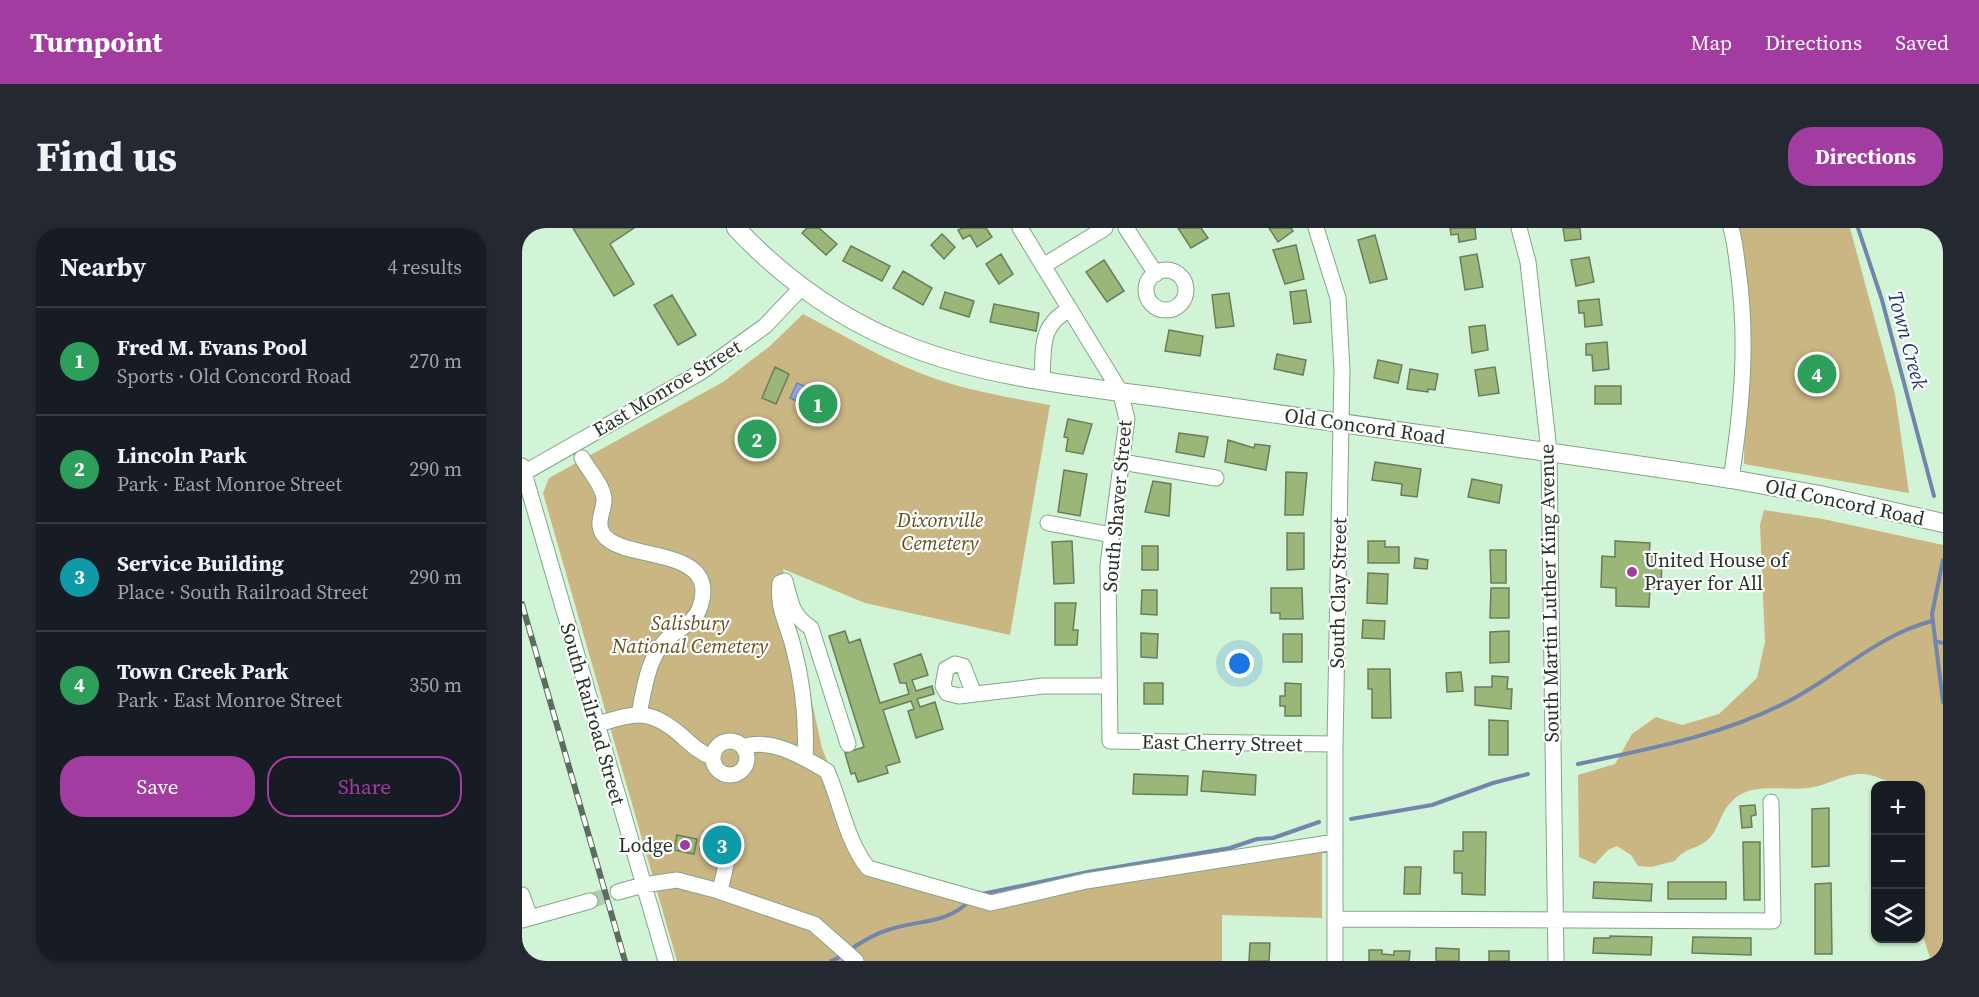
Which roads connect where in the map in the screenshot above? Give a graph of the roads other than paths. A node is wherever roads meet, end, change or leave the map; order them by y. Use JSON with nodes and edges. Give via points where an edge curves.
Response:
{"nodes":[{"id":1,"x":736,"y":228,"type":"edge"},
{"id":2,"x":1020,"y":228,"type":"edge"},
{"id":3,"x":1105,"y":228,"type":"edge"},
{"id":4,"x":1126,"y":228,"type":"edge"},
{"id":5,"x":1316,"y":228,"type":"edge"},
{"id":6,"x":1519,"y":228,"type":"edge"},
{"id":7,"x":1731,"y":228,"type":"edge"},
{"id":8,"x":1043,"y":266,"type":"junction"},
{"id":9,"x":1156,"y":274,"type":"dead end"},
{"id":10,"x":801,"y":288,"type":"junction"},
{"id":11,"x":1070,"y":309,"type":"junction"},
{"id":12,"x":1042,"y":379,"type":"junction"},
{"id":13,"x":1120,"y":391,"type":"junction"},
{"id":14,"x":1342,"y":423,"type":"junction"},
{"id":15,"x":1549,"y":451,"type":"junction"},
{"id":16,"x":582,"y":458,"type":"dead end"},
{"id":17,"x":1122,"y":462,"type":"junction"},
{"id":18,"x":523,"y":471,"type":"edge"},
{"id":19,"x":1216,"y":478,"type":"dead end"},
{"id":20,"x":1731,"y":479,"type":"junction"},
{"id":21,"x":1048,"y":523,"type":"dead end"},
{"id":22,"x":1943,"y":523,"type":"edge"},
{"id":23,"x":1112,"y":535,"type":"junction"},
{"id":24,"x":1109,"y":686,"type":"junction"},
{"id":25,"x":974,"y":694,"type":"dead end"},
{"id":26,"x":639,"y":714,"type":"junction"},
{"id":27,"x":595,"y":725,"type":"junction"},
{"id":28,"x":1110,"y":741,"type":"joint"},
{"id":29,"x":848,"y":744,"type":"dead end"},
{"id":30,"x":1335,"y":744,"type":"junction"},
{"id":31,"x":743,"y":747,"type":"junction"},
{"id":32,"x":712,"y":757,"type":"junction"},
{"id":33,"x":805,"y":758,"type":"junction"},
{"id":34,"x":1772,"y":802,"type":"dead end"},
{"id":35,"x":1335,"y":843,"type":"junction"},
{"id":36,"x":726,"y":866,"type":"dead end"},
{"id":37,"x":643,"y":885,"type":"junction"},
{"id":38,"x":720,"y":891,"type":"junction"},
{"id":39,"x":618,"y":892,"type":"tunnel mouth"},
{"id":40,"x":522,"y":895,"type":"edge"},
{"id":41,"x":590,"y":901,"type":"tunnel mouth"},
{"id":42,"x":526,"y":919,"type":"edge"},
{"id":43,"x":1554,"y":919,"type":"junction"},
{"id":44,"x":1335,"y":920,"type":"junction"},
{"id":45,"x":666,"y":961,"type":"edge"},
{"id":46,"x":855,"y":961,"type":"edge"},
{"id":47,"x":1335,"y":961,"type":"edge"},
{"id":48,"x":1556,"y":961,"type":"edge"}],
"edges":[{"from":1,"to":10,"type":"main road","name":"Old Concord Road"},
{"from":2,"to":8,"type":"street","name":"South Shaver Street"},
{"from":3,"to":8,"type":"street"},
{"from":4,"to":9,"type":"street"},
{"from":5,"to":14,"type":"street","name":"South Clay Street","via":[[1338,298]]},
{"from":6,"to":15,"type":"street","name":"South Martin Luther King Avenue","via":[[1528,262]]},
{"from":7,"to":20,"type":"street","via":[[1741,290],[1745,354]]},
{"from":8,"to":11,"type":"street","name":"South Shaver Street"},
{"from":10,"to":12,"type":"main road","name":"Old Concord Road","via":[[854,321],[909,346],[964,364]]},
{"from":10,"to":18,"type":"street","name":"East Monroe Street","via":[[765,326],[701,372]]},
{"from":11,"to":12,"type":"street","via":[[1053,319],[1047,333]]},
{"from":11,"to":13,"type":"street","name":"South Shaver Street"},
{"from":12,"to":13,"type":"main road","name":"Old Concord Road"},
{"from":13,"to":14,"type":"main road","name":"Old Concord Road"},
{"from":13,"to":17,"type":"street","name":"South Shaver Street","via":[[1127,419]]},
{"from":14,"to":15,"type":"main road","name":"Old Concord Road"},
{"from":14,"to":30,"type":"street","name":"South Clay Street"},
{"from":15,"to":20,"type":"main road","name":"Old Concord Road"},
{"from":15,"to":43,"type":"street","name":"South Martin Luther King Avenue"},
{"from":16,"to":26,"type":"street","via":[[601,487],[603,535],[616,543],[680,561],[696,574],[701,585],[700,608],[695,617],[664,642],[657,653]]},
{"from":17,"to":19,"type":"street"},
{"from":17,"to":23,"type":"street","name":"South Shaver Street"},
{"from":18,"to":27,"type":"street","name":"South Railroad Street"},
{"from":20,"to":22,"type":"main road","name":"Old Concord Road"},
{"from":21,"to":23,"type":"street"},
{"from":23,"to":24,"type":"street","name":"South Shaver Street","via":[[1108,565]]},
{"from":24,"to":25,"type":"street","via":[[1043,686]]},
{"from":24,"to":28,"type":"street","name":"South Shaver Street"},
{"from":26,"to":27,"type":"street"},
{"from":26,"to":32,"type":"street","via":[[664,720],[701,753]]},
{"from":27,"to":37,"type":"street","name":"South Railroad Street"},
{"from":28,"to":30,"type":"street","name":"East Cherry Street"},
{"from":29,"to":33,"type":"street","via":[[811,628],[798,620],[789,605],[785,581],[780,583],[778,601],[800,676]]},
{"from":30,"to":35,"type":"street","name":"South Clay Street"},
{"from":31,"to":32,"type":"street","via":[[735,741],[724,741]]},
{"from":31,"to":32,"type":"street","via":[[746,764],[732,775],[716,769]]},
{"from":31,"to":33,"type":"street","via":[[755,743],[773,746]]},
{"from":33,"to":35,"type":"street","via":[[827,771],[849,832],[868,868],[991,903],[1086,881]]},
{"from":34,"to":43,"type":"street","via":[[1773,921]]},
{"from":35,"to":44,"type":"street","name":"South Clay Street"},
{"from":36,"to":38,"type":"street"},
{"from":37,"to":38,"type":"street","via":[[677,880]]},
{"from":37,"to":39,"type":"street"},
{"from":37,"to":45,"type":"street","name":"South Railroad Street"},
{"from":38,"to":46,"type":"street","via":[[814,924]]},
{"from":40,"to":42,"type":"street"},
{"from":41,"to":42,"type":"street"},
{"from":43,"to":44,"type":"street"},
{"from":43,"to":48,"type":"street","name":"South Martin Luther King Avenue"},
{"from":44,"to":47,"type":"street","name":"South Clay Street"}]}
